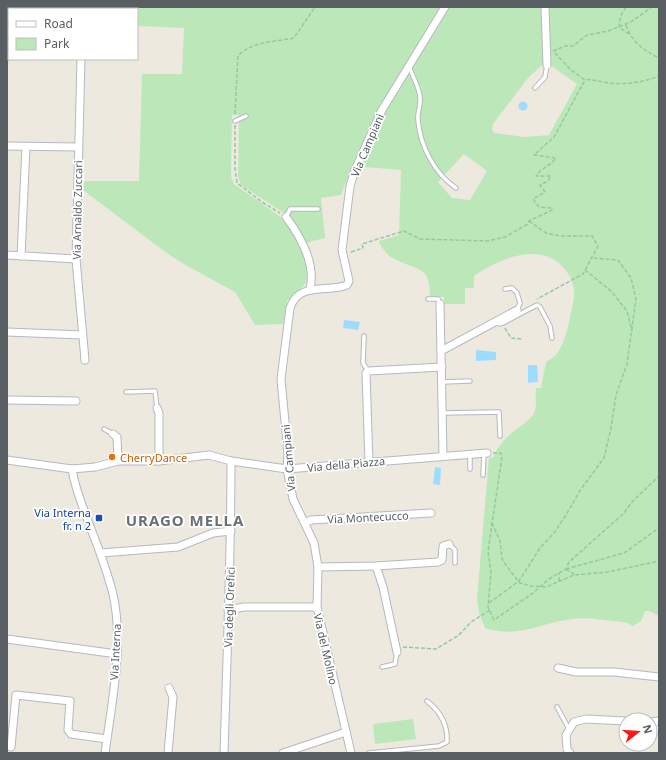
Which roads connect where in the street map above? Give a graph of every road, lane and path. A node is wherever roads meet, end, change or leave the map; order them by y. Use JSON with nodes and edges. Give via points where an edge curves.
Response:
{"nodes":[{"id":1,"x":315,"y":7,"type":"edge"},
{"id":2,"x":445,"y":7,"type":"edge"},
{"id":3,"x":545,"y":7,"type":"edge"},
{"id":4,"x":626,"y":7,"type":"edge"},
{"id":5,"x":652,"y":7,"type":"edge"},
{"id":6,"x":625,"y":25,"type":"junction"},
{"id":7,"x":619,"y":27,"type":"junction"},
{"id":8,"x":630,"y":35,"type":"junction"},
{"id":9,"x":659,"y":58,"type":"edge"},
{"id":10,"x":81,"y":60,"type":"edge"},
{"id":11,"x":408,"y":65,"type":"junction"},
{"id":12,"x":546,"y":65,"type":"joint"},
{"id":13,"x":659,"y":76,"type":"edge"},
{"id":14,"x":585,"y":80,"type":"junction"},
{"id":15,"x":535,"y":88,"type":"dead end"},
{"id":16,"x":246,"y":116,"type":"dead end"},
{"id":17,"x":235,"y":121,"type":"junction"},
{"id":18,"x":7,"y":146,"type":"edge"},
{"id":19,"x":26,"y":147,"type":"junction"},
{"id":20,"x":78,"y":147,"type":"junction"},
{"id":21,"x":456,"y":188,"type":"dead end"},
{"id":22,"x":318,"y":209,"type":"dead end"},
{"id":23,"x":286,"y":217,"type":"junction"},
{"id":24,"x":530,"y":220,"type":"junction"},
{"id":25,"x":7,"y":255,"type":"edge"},
{"id":26,"x":342,"y":255,"type":"junction"},
{"id":27,"x":21,"y":256,"type":"junction"},
{"id":28,"x":592,"y":258,"type":"junction"},
{"id":29,"x":76,"y":259,"type":"junction"},
{"id":30,"x":585,"y":270,"type":"junction"},
{"id":31,"x":310,"y":289,"type":"junction"},
{"id":32,"x":505,"y":289,"type":"dead end"},
{"id":33,"x":428,"y":299,"type":"dead end"},
{"id":34,"x":530,"y":302,"type":"dead end"},
{"id":35,"x":440,"y":304,"type":"joint"},
{"id":36,"x":516,"y":310,"type":"joint"},
{"id":37,"x":499,"y":323,"type":"junction"},
{"id":38,"x":7,"y":332,"type":"edge"},
{"id":39,"x":632,"y":333,"type":"junction"},
{"id":40,"x":82,"y":335,"type":"junction"},
{"id":41,"x":364,"y":336,"type":"dead end"},
{"id":42,"x":522,"y":338,"type":"dead end"},
{"id":43,"x":552,"y":338,"type":"dead end"},
{"id":44,"x":441,"y":351,"type":"junction"},
{"id":45,"x":85,"y":360,"type":"dead end"},
{"id":46,"x":442,"y":367,"type":"junction"},
{"id":47,"x":368,"y":371,"type":"junction"},
{"id":48,"x":442,"y":382,"type":"junction"},
{"id":49,"x":470,"y":382,"type":"dead end"},
{"id":50,"x":126,"y":392,"type":"dead end"},
{"id":51,"x":7,"y":400,"type":"edge"},
{"id":52,"x":76,"y":401,"type":"dead end"},
{"id":53,"x":157,"y":408,"type":"joint"},
{"id":54,"x":442,"y":413,"type":"junction"},
{"id":55,"x":104,"y":429,"type":"dead end"},
{"id":56,"x":113,"y":434,"type":"joint"},
{"id":57,"x":500,"y":436,"type":"dead end"},
{"id":58,"x":486,"y":453,"type":"joint"},
{"id":59,"x":501,"y":453,"type":"dead end"},
{"id":60,"x":470,"y":454,"type":"junction"},
{"id":61,"x":443,"y":456,"type":"junction"},
{"id":62,"x":7,"y":460,"type":"edge"},
{"id":63,"x":118,"y":461,"type":"junction"},
{"id":64,"x":231,"y":461,"type":"junction"},
{"id":65,"x":159,"y":462,"type":"junction"},
{"id":66,"x":369,"y":463,"type":"junction"},
{"id":67,"x":72,"y":469,"type":"junction"},
{"id":68,"x":287,"y":469,"type":"junction"},
{"id":69,"x":470,"y":469,"type":"dead end"},
{"id":70,"x":483,"y":474,"type":"dead end"},
{"id":71,"x":659,"y":476,"type":"edge"},
{"id":72,"x":431,"y":513,"type":"dead end"},
{"id":73,"x":492,"y":521,"type":"junction"},
{"id":74,"x":305,"y":523,"type":"junction"},
{"id":75,"x":659,"y":528,"type":"edge"},
{"id":76,"x":231,"y":531,"type":"junction"},
{"id":77,"x":449,"y":544,"type":"joint"},
{"id":78,"x":101,"y":553,"type":"junction"},
{"id":79,"x":659,"y":561,"type":"edge"},
{"id":80,"x":455,"y":563,"type":"dead end"},
{"id":81,"x":376,"y":566,"type":"junction"},
{"id":82,"x":318,"y":567,"type":"junction"},
{"id":83,"x":566,"y":569,"type":"junction"},
{"id":84,"x":559,"y":573,"type":"junction"},
{"id":85,"x":574,"y":574,"type":"junction"},
{"id":86,"x":519,"y":581,"type":"junction"},
{"id":87,"x":559,"y":581,"type":"junction"},
{"id":88,"x":538,"y":587,"type":"junction"},
{"id":89,"x":489,"y":603,"type":"junction"},
{"id":90,"x":317,"y":607,"type":"junction"},
{"id":91,"x":228,"y":610,"type":"junction"},
{"id":92,"x":490,"y":610,"type":"junction"},
{"id":93,"x":7,"y":640,"type":"edge"},
{"id":94,"x":398,"y":649,"type":"junction"},
{"id":95,"x":117,"y":654,"type":"junction"},
{"id":96,"x":382,"y":667,"type":"dead end"},
{"id":97,"x":558,"y":668,"type":"dead end"},
{"id":98,"x":659,"y":677,"type":"edge"},
{"id":99,"x":170,"y":688,"type":"dead end"},
{"id":100,"x":427,"y":701,"type":"dead end"},
{"id":101,"x":558,"y":707,"type":"dead end"},
{"id":102,"x":618,"y":721,"type":"edge"},
{"id":103,"x":569,"y":730,"type":"junction"},
{"id":104,"x":346,"y":732,"type":"junction"},
{"id":105,"x":107,"y":739,"type":"junction"},
{"id":106,"x":11,"y":747,"type":"dead end"},
{"id":107,"x":105,"y":753,"type":"edge"},
{"id":108,"x":168,"y":753,"type":"edge"},
{"id":109,"x":224,"y":753,"type":"edge"},
{"id":110,"x":283,"y":753,"type":"edge"},
{"id":111,"x":352,"y":753,"type":"edge"},
{"id":112,"x":369,"y":753,"type":"edge"},
{"id":113,"x":570,"y":753,"type":"edge"}],
"edges":[{"from":1,"to":17,"type":"path","via":[[294,38],[252,46],[238,56]]},
{"from":2,"to":11,"type":"street","name":"Via Campiani"},
{"from":3,"to":12,"type":"street"},
{"from":4,"to":7,"type":"path","via":[[621,15]]},
{"from":5,"to":6,"type":"path","via":[[638,19]]},
{"from":6,"to":7,"type":"path"},
{"from":6,"to":8,"type":"path"},
{"from":7,"to":8,"type":"path"},
{"from":7,"to":14,"type":"path","via":[[587,35],[573,46],[553,51]]},
{"from":8,"to":9,"type":"path","via":[[638,45]]},
{"from":10,"to":20,"type":"street","name":"Via Arnaldo Zuccari"},
{"from":11,"to":21,"type":"lane","via":[[420,97],[420,132],[430,159],[445,181]]},
{"from":11,"to":26,"type":"street","name":"Via Campiani","via":[[382,110],[355,170],[350,186]]},
{"from":12,"to":15,"type":"lane","via":[[545,77]]},
{"from":13,"to":14,"type":"path","via":[[643,83]]},
{"from":14,"to":24,"type":"path","via":[[554,137],[534,155],[556,158],[536,176],[551,176],[540,185],[545,192],[533,199],[539,206],[552,210]]},
{"from":16,"to":17,"type":"lane"},
{"from":17,"to":23,"type":"path","via":[[237,183]]},
{"from":18,"to":19,"type":"street"},
{"from":19,"to":20,"type":"street"},
{"from":19,"to":27,"type":"street"},
{"from":20,"to":29,"type":"street","name":"Via Arnaldo Zuccari"},
{"from":22,"to":23,"type":"lane","via":[[290,209]]},
{"from":23,"to":31,"type":"street","via":[[296,231],[310,265]]},
{"from":24,"to":26,"type":"path","via":[[528,224],[505,237],[488,241],[420,239],[404,231],[362,244],[363,248]]},
{"from":24,"to":28,"type":"path","via":[[546,233],[560,236],[592,236],[598,246]]},
{"from":25,"to":27,"type":"street"},
{"from":26,"to":31,"type":"street","name":"Via Campiani","via":[[349,281],[347,285],[338,288]]},
{"from":27,"to":29,"type":"street"},
{"from":28,"to":30,"type":"path"},
{"from":28,"to":39,"type":"path","via":[[618,260],[631,278],[636,299]]},
{"from":29,"to":40,"type":"street","name":"Via Arnaldo Zuccari"},
{"from":30,"to":34,"type":"path","via":[[583,274]]},
{"from":30,"to":39,"type":"path","via":[[611,291],[627,311]]},
{"from":31,"to":68,"type":"street","name":"Via Campiani","via":[[292,303],[281,380],[288,454]]},
{"from":32,"to":36,"type":"lane","via":[[512,288],[517,293],[520,303]]},
{"from":33,"to":35,"type":"lane","via":[[438,299]]},
{"from":35,"to":44,"type":"street"},
{"from":36,"to":37,"type":"street"},
{"from":37,"to":42,"type":"path","via":[[511,338]]},
{"from":37,"to":43,"type":"lane","via":[[537,305],[550,326]]},
{"from":37,"to":44,"type":"street"},
{"from":38,"to":40,"type":"street"},
{"from":39,"to":86,"type":"path","via":[[627,364],[616,395],[604,458]]},
{"from":40,"to":45,"type":"street","name":"Via Arnaldo Zuccari"},
{"from":41,"to":47,"type":"lane","via":[[364,363]]},
{"from":44,"to":46,"type":"street"},
{"from":46,"to":47,"type":"street"},
{"from":46,"to":48,"type":"street"},
{"from":47,"to":66,"type":"street","via":[[366,373]]},
{"from":48,"to":49,"type":"lane"},
{"from":48,"to":54,"type":"street"},
{"from":50,"to":53,"type":"lane","via":[[155,391]]},
{"from":51,"to":52,"type":"street"},
{"from":53,"to":65,"type":"street"},
{"from":54,"to":57,"type":"lane","via":[[499,412]]},
{"from":54,"to":61,"type":"street"},
{"from":55,"to":56,"type":"lane"},
{"from":56,"to":63,"type":"street","via":[[117,437]]},
{"from":58,"to":60,"type":"street","name":"Via della Piazza"},
{"from":58,"to":70,"type":"lane"},
{"from":59,"to":73,"type":"path"},
{"from":60,"to":61,"type":"street","name":"Via della Piazza"},
{"from":60,"to":69,"type":"lane"},
{"from":61,"to":66,"type":"street","name":"Via della Piazza"},
{"from":62,"to":67,"type":"street","name":"Via della Piazza"},
{"from":63,"to":65,"type":"street","name":"Via della Piazza"},
{"from":63,"to":67,"type":"street","name":"Via della Piazza"},
{"from":64,"to":65,"type":"street","name":"Via della Piazza","via":[[209,455]]},
{"from":64,"to":68,"type":"street","name":"Via della Piazza"},
{"from":64,"to":76,"type":"street","name":"Via degli Orefici"},
{"from":66,"to":68,"type":"street","name":"Via della Piazza"},
{"from":67,"to":78,"type":"street","name":"Via Interna","via":[[74,484]]},
{"from":68,"to":74,"type":"street","name":"Via Campiani","via":[[293,499]]},
{"from":71,"to":83,"type":"path","via":[[623,514],[569,562]]},
{"from":72,"to":74,"type":"street","name":"Via Montecucco","via":[[311,520]]},
{"from":73,"to":86,"type":"path","via":[[500,541],[502,558]]},
{"from":73,"to":89,"type":"path","via":[[488,550],[491,573]]},
{"from":74,"to":82,"type":"street","name":"Via Campiani","via":[[314,543]]},
{"from":75,"to":83,"type":"path","via":[[624,552]]},
{"from":76,"to":78,"type":"street","via":[[213,533],[178,547]]},
{"from":76,"to":91,"type":"street","name":"Via degli Orefici"},
{"from":77,"to":80,"type":"lane","via":[[455,550]]},
{"from":77,"to":81,"type":"street","via":[[443,546],[442,560],[438,562]]},
{"from":78,"to":95,"type":"street","name":"Via Interna","via":[[118,624]]},
{"from":79,"to":85,"type":"path","via":[[608,572]]},
{"from":81,"to":82,"type":"street"},
{"from":81,"to":94,"type":"street"},
{"from":82,"to":90,"type":"street","name":"Via Campiani"},
{"from":83,"to":84,"type":"path"},
{"from":83,"to":85,"type":"path"},
{"from":84,"to":87,"type":"path"},
{"from":84,"to":88,"type":"path"},
{"from":85,"to":87,"type":"path"},
{"from":86,"to":88,"type":"path"},
{"from":86,"to":89,"type":"path"},
{"from":87,"to":88,"type":"path","via":[[550,586]]},
{"from":88,"to":92,"type":"path","via":[[494,620]]},
{"from":89,"to":92,"type":"path"},
{"from":90,"to":91,"type":"street","name":"Via del Molino","via":[[244,607]]},
{"from":90,"to":104,"type":"street","name":"Via del Molino"},
{"from":91,"to":109,"type":"street","name":"Via degli Orefici"},
{"from":92,"to":94,"type":"path","via":[[436,649]]},
{"from":93,"to":95,"type":"street"},
{"from":94,"to":96,"type":"lane","via":[[396,664]]},
{"from":95,"to":105,"type":"street","name":"Via Interna"},
{"from":97,"to":98,"type":"street","via":[[576,672],[614,672]]},
{"from":99,"to":108,"type":"street","via":[[173,697]]},
{"from":100,"to":112,"type":"lane","via":[[442,717],[448,731],[447,742],[439,746]]},
{"from":101,"to":103,"type":"lane"},
{"from":102,"to":103,"type":"street","via":[[586,719],[574,722]]},
{"from":103,"to":113,"type":"street","via":[[566,735],[567,749]]},
{"from":104,"to":110,"type":"street"},
{"from":104,"to":111,"type":"street","name":"Via del Molino"},
{"from":105,"to":106,"type":"street","via":[[71,734],[68,730],[70,701],[16,695]]},
{"from":105,"to":107,"type":"street","name":"Via Interna"}]}
